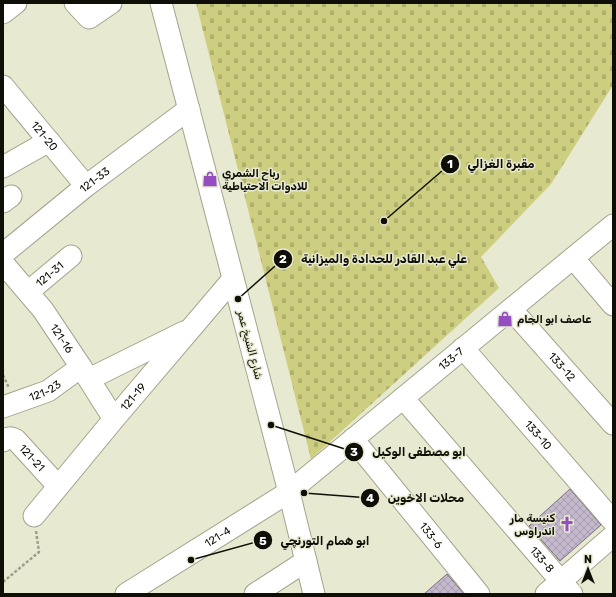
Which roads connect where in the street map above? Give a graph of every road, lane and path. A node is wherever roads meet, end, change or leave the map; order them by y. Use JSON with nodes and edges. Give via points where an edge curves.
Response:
{"nodes":[{"id":1,"x":16,"y":3,"type":"edge"},
{"id":2,"x":75,"y":3,"type":"edge"},
{"id":3,"x":111,"y":3,"type":"edge"},
{"id":4,"x":161,"y":3,"type":"edge"},
{"id":5,"x":3,"y":13,"type":"edge"},
{"id":6,"x":3,"y":86,"type":"edge"},
{"id":7,"x":189,"y":109,"type":"junction"},
{"id":8,"x":49,"y":141,"type":"junction"},
{"id":9,"x":3,"y":168,"type":"edge"},
{"id":10,"x":86,"y":186,"type":"junction"},
{"id":11,"x":611,"y":225,"type":"edge"},
{"id":12,"x":3,"y":254,"type":"edge"},
{"id":13,"x":71,"y":256,"type":"dead end"},
{"id":14,"x":573,"y":258,"type":"junction"},
{"id":15,"x":3,"y":263,"type":"edge"},
{"id":16,"x":233,"y":279,"type":"junction"},
{"id":17,"x":28,"y":292,"type":"junction"},
{"id":18,"x":613,"y":305,"type":"edge"},
{"id":19,"x":511,"y":309,"type":"junction"},
{"id":20,"x":191,"y":329,"type":"junction"},
{"id":21,"x":463,"y":348,"type":"junction"},
{"id":22,"x":85,"y":373,"type":"junction"},
{"id":23,"x":403,"y":398,"type":"junction"},
{"id":24,"x":3,"y":407,"type":"edge"},
{"id":25,"x":114,"y":419,"type":"junction"},
{"id":26,"x":613,"y":424,"type":"edge"},
{"id":27,"x":353,"y":439,"type":"junction"},
{"id":28,"x":3,"y":441,"type":"edge"},
{"id":29,"x":58,"y":486,"type":"junction"},
{"id":30,"x":289,"y":492,"type":"junction"},
{"id":31,"x":34,"y":516,"type":"joint"},
{"id":32,"x":613,"y":521,"type":"edge"},
{"id":33,"x":613,"y":536,"type":"edge"},
{"id":34,"x":306,"y":561,"type":"junction"},
{"id":35,"x":3,"y":582,"type":"edge"},
{"id":36,"x":560,"y":590,"type":"edge"},
{"id":37,"x":126,"y":594,"type":"edge"},
{"id":38,"x":255,"y":594,"type":"edge"},
{"id":39,"x":314,"y":594,"type":"edge"},
{"id":40,"x":479,"y":594,"type":"edge"}],
"edges":[{"from":1,"to":5,"type":"street"},
{"from":2,"to":3,"type":"street","via":[[89,18]]},
{"from":4,"to":7,"type":"street","name":"شارع الشيخ عمر"},
{"from":6,"to":8,"type":"street","name":"121-20"},
{"from":7,"to":10,"type":"street","name":"121-33"},
{"from":7,"to":16,"type":"street","name":"شارع الشيخ عمر"},
{"from":8,"to":9,"type":"street"},
{"from":8,"to":10,"type":"street","name":"121-20"},
{"from":10,"to":12,"type":"street","name":"121-33"},
{"from":11,"to":14,"type":"street","name":"133-7"},
{"from":13,"to":17,"type":"street","name":"121-31"},
{"from":14,"to":18,"type":"street"},
{"from":14,"to":19,"type":"street","name":"133-7"},
{"from":15,"to":17,"type":"street","name":"121-16"},
{"from":16,"to":20,"type":"street","name":"121-19"},
{"from":16,"to":30,"type":"street","name":"شارع الشيخ عمر"},
{"from":17,"to":22,"type":"street","name":"121-16"},
{"from":19,"to":21,"type":"street","name":"133-7"},
{"from":19,"to":26,"type":"street","name":"133-12"},
{"from":20,"to":22,"type":"street","name":"121-23"},
{"from":20,"to":25,"type":"street","name":"121-19"},
{"from":21,"to":23,"type":"street","name":"133-7"},
{"from":21,"to":32,"type":"street","name":"133-10"},
{"from":22,"to":24,"type":"street","name":"121-23","via":[[48,391]]},
{"from":22,"to":25,"type":"street","name":"121-16"},
{"from":23,"to":27,"type":"street","name":"133-7"},
{"from":23,"to":36,"type":"street","name":"133-8"},
{"from":25,"to":29,"type":"street","name":"121-19"},
{"from":27,"to":30,"type":"street","name":"133-7"},
{"from":27,"to":40,"type":"street","name":"133-6"},
{"from":28,"to":29,"type":"street","name":"121-21","via":[[8,437],[16,440]]},
{"from":29,"to":31,"type":"street","name":"121-19"},
{"from":30,"to":34,"type":"street","name":"شارع الشيخ عمر"},
{"from":30,"to":37,"type":"street","name":"121-4"},
{"from":31,"to":35,"type":"path","via":[[39,552]]},
{"from":33,"to":36,"type":"street"},
{"from":34,"to":38,"type":"street"},
{"from":34,"to":39,"type":"street","name":"شارع الشيخ عمر"}]}
